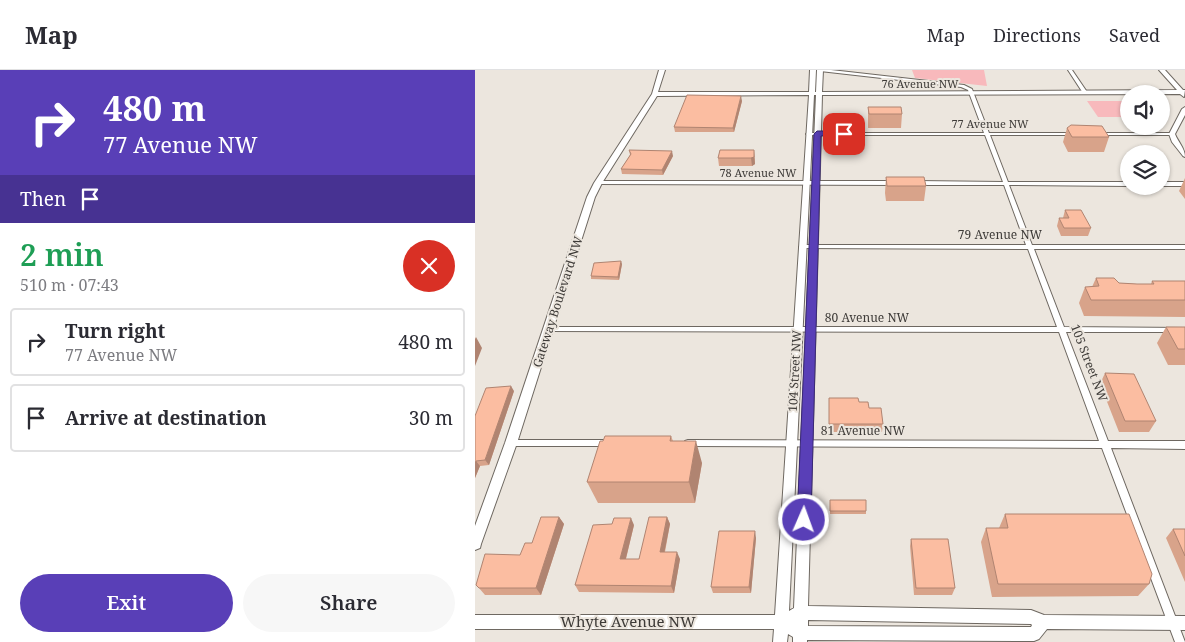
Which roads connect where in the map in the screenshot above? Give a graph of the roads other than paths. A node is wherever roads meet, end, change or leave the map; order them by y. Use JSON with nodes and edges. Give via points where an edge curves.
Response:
{"nodes":[{"id":1,"x":662,"y":70,"type":"edge"},
{"id":2,"x":813,"y":70,"type":"edge"},
{"id":3,"x":820,"y":70,"type":"edge"},
{"id":4,"x":1070,"y":70,"type":"edge"},
{"id":5,"x":1161,"y":70,"type":"edge"},
{"id":6,"x":1085,"y":92,"type":"junction"},
{"id":7,"x":1184,"y":93,"type":"edge"},
{"id":8,"x":655,"y":94,"type":"junction"},
{"id":9,"x":972,"y":94,"type":"junction"},
{"id":10,"x":815,"y":95,"type":"junction"},
{"id":11,"x":1185,"y":110,"type":"edge"},
{"id":12,"x":813,"y":134,"type":"junction"},
{"id":13,"x":988,"y":134,"type":"junction"},
{"id":14,"x":1080,"y":134,"type":"edge"},
{"id":15,"x":1089,"y":134,"type":"edge"},
{"id":16,"x":1172,"y":134,"type":"junction"},
{"id":17,"x":1185,"y":155,"type":"edge"},
{"id":18,"x":598,"y":183,"type":"junction"},
{"id":19,"x":805,"y":183,"type":"junction"},
{"id":20,"x":816,"y":183,"type":"junction"},
{"id":21,"x":902,"y":183,"type":"edge"},
{"id":22,"x":912,"y":183,"type":"edge"},
{"id":23,"x":1006,"y":184,"type":"junction"},
{"id":24,"x":1120,"y":184,"type":"edge"},
{"id":25,"x":1170,"y":184,"type":"edge"},
{"id":26,"x":1185,"y":184,"type":"edge"},
{"id":27,"x":815,"y":246,"type":"junction"},
{"id":28,"x":1030,"y":246,"type":"junction"},
{"id":29,"x":1185,"y":246,"type":"edge"},
{"id":30,"x":802,"y":247,"type":"junction"},
{"id":31,"x":549,"y":329,"type":"junction"},
{"id":32,"x":797,"y":329,"type":"junction"},
{"id":33,"x":811,"y":329,"type":"junction"},
{"id":34,"x":1061,"y":329,"type":"junction"},
{"id":35,"x":1185,"y":330,"type":"edge"},
{"id":36,"x":511,"y":443,"type":"junction"},
{"id":37,"x":614,"y":443,"type":"edge"},
{"id":38,"x":680,"y":443,"type":"edge"},
{"id":39,"x":807,"y":443,"type":"junction"},
{"id":40,"x":792,"y":444,"type":"junction"},
{"id":41,"x":1105,"y":444,"type":"junction"},
{"id":42,"x":1185,"y":445,"type":"edge"},
{"id":43,"x":475,"y":544,"type":"edge"},
{"id":44,"x":801,"y":613,"type":"junction"},
{"id":45,"x":475,"y":622,"type":"edge"},
{"id":46,"x":781,"y":622,"type":"junction"},
{"id":47,"x":1044,"y":622,"type":"junction"},
{"id":48,"x":1179,"y":623,"type":"edge"},
{"id":49,"x":800,"y":637,"type":"edge"},
{"id":50,"x":780,"y":642,"type":"edge"},
{"id":51,"x":1180,"y":642,"type":"edge"}],
"edges":[{"from":1,"to":8,"type":"main road","name":"Gateway Boulevard NW"},
{"from":2,"to":10,"type":"main road","name":"104 Street NW"},
{"from":3,"to":9,"type":"street","via":[[965,86]]},
{"from":3,"to":10,"type":"main road","name":"104 Street NW"},
{"from":4,"to":6,"type":"street"},
{"from":5,"to":7,"type":"main road"},
{"from":6,"to":7,"type":"main road","name":"76 Avenue NW"},
{"from":6,"to":9,"type":"main road","name":"76 Avenue NW"},
{"from":8,"to":10,"type":"main road","name":"76 Avenue NW"},
{"from":8,"to":18,"type":"main road","name":"Gateway Boulevard NW"},
{"from":9,"to":10,"type":"main road","name":"76 Avenue NW"},
{"from":9,"to":13,"type":"street","name":"105 Street NW"},
{"from":10,"to":12,"type":"main road","name":"104 Street NW"},
{"from":11,"to":16,"type":"main road"},
{"from":12,"to":13,"type":"street","name":"77 Avenue NW"},
{"from":12,"to":19,"type":"main road","name":"104 Street NW"},
{"from":12,"to":20,"type":"main road","name":"104 Street NW"},
{"from":13,"to":14,"type":"street","name":"77 Avenue NW"},
{"from":13,"to":23,"type":"street","name":"105 Street NW"},
{"from":15,"to":16,"type":"street"},
{"from":16,"to":17,"type":"main road"},
{"from":18,"to":19,"type":"street","name":"78 Avenue NW"},
{"from":18,"to":31,"type":"main road","name":"Gateway Boulevard NW"},
{"from":19,"to":20,"type":"street","name":"78 Avenue NW"},
{"from":19,"to":30,"type":"main road","name":"104 Street NW"},
{"from":20,"to":21,"type":"street","name":"78 Avenue NW"},
{"from":20,"to":27,"type":"main road","name":"104 Street NW"},
{"from":22,"to":23,"type":"street"},
{"from":23,"to":24,"type":"street"},
{"from":23,"to":28,"type":"street","name":"105 Street NW"},
{"from":25,"to":26,"type":"street"},
{"from":27,"to":28,"type":"street","name":"79 Avenue NW"},
{"from":27,"to":30,"type":"street","name":"79 Avenue NW"},
{"from":27,"to":33,"type":"main road","name":"104 Street NW"},
{"from":28,"to":29,"type":"street","name":"79 Avenue NW"},
{"from":28,"to":34,"type":"street","name":"105 Street NW"},
{"from":30,"to":32,"type":"main road","name":"104 Street NW"},
{"from":31,"to":32,"type":"street","name":"80 Avenue NW"},
{"from":31,"to":36,"type":"main road","name":"Gateway Boulevard NW"},
{"from":32,"to":33,"type":"street","name":"80 Avenue NW"},
{"from":32,"to":40,"type":"main road","name":"104 Street NW"},
{"from":33,"to":34,"type":"street","name":"80 Avenue NW"},
{"from":33,"to":39,"type":"main road","name":"104 Street NW"},
{"from":34,"to":35,"type":"street","name":"80 Avenue NW"},
{"from":34,"to":41,"type":"street","name":"105 Street NW"},
{"from":36,"to":37,"type":"street"},
{"from":36,"to":43,"type":"main road","name":"Gateway Boulevard NW"},
{"from":38,"to":40,"type":"street","name":"81 Avenue NW"},
{"from":39,"to":40,"type":"street","name":"81 Avenue NW"},
{"from":39,"to":41,"type":"street","name":"81 Avenue NW"},
{"from":39,"to":44,"type":"main road","name":"104 Street NW"},
{"from":40,"to":46,"type":"main road","name":"104 Street NW"},
{"from":41,"to":42,"type":"street","name":"81 Avenue NW"},
{"from":41,"to":48,"type":"street","name":"105 Street NW"},
{"from":44,"to":46,"type":"main road","name":"Whyte Avenue NW"},
{"from":44,"to":47,"type":"main road","name":"Whyte Avenue NW","via":[[1031,617]]},
{"from":44,"to":49,"type":"main road","name":"104 Street NW"},
{"from":45,"to":46,"type":"main road","name":"Whyte Avenue NW"},
{"from":46,"to":49,"type":"main road"},
{"from":46,"to":50,"type":"main road","name":"104 Street NW"},
{"from":47,"to":48,"type":"main road","name":"Whyte Avenue NW"},
{"from":47,"to":49,"type":"main road","via":[[1034,634]]},
{"from":48,"to":51,"type":"street","name":"105 Street NW"}]}
